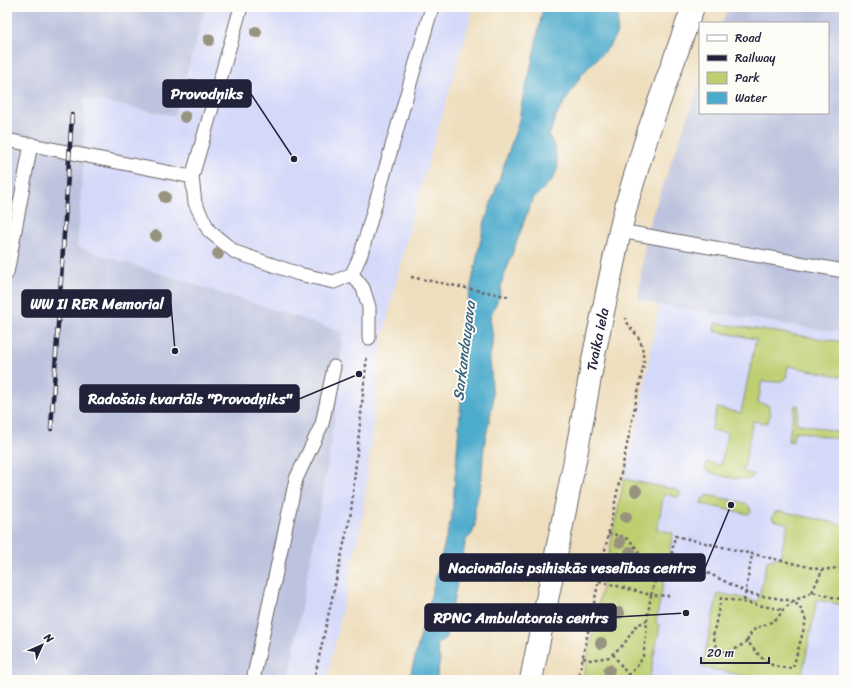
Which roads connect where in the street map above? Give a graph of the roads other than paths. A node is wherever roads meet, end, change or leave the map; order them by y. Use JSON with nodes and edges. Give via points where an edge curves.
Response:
{"nodes":[{"id":1,"x":241,"y":7,"type":"edge"},
{"id":2,"x":432,"y":7,"type":"edge"},
{"id":3,"x":693,"y":7,"type":"edge"},
{"id":4,"x":7,"y":140,"type":"edge"},
{"id":5,"x":31,"y":144,"type":"junction"},
{"id":6,"x":192,"y":177,"type":"junction"},
{"id":7,"x":620,"y":232,"type":"junction"},
{"id":8,"x":844,"y":271,"type":"edge"},
{"id":9,"x":7,"y":273,"type":"edge"},
{"id":10,"x":352,"y":274,"type":"junction"},
{"id":11,"x":369,"y":338,"type":"road end"},
{"id":12,"x":334,"y":367,"type":"dead end"},
{"id":13,"x":253,"y":680,"type":"edge"},
{"id":14,"x":530,"y":680,"type":"edge"}],
"edges":[{"from":1,"to":6,"type":"lane"},
{"from":2,"to":10,"type":"lane"},
{"from":3,"to":7,"type":"main road","name":"Tvaika iela","via":[[649,130]]},
{"from":4,"to":5,"type":"lane"},
{"from":5,"to":6,"type":"lane"},
{"from":5,"to":9,"type":"lane"},
{"from":6,"to":10,"type":"lane","via":[[195,203],[209,231],[235,252],[299,274],[334,282]]},
{"from":7,"to":8,"type":"lane"},
{"from":7,"to":14,"type":"main road","name":"Tvaika iela"},
{"from":10,"to":11,"type":"lane","via":[[363,288],[369,307]]},
{"from":12,"to":13,"type":"lane","via":[[322,424],[296,479]]}]}
